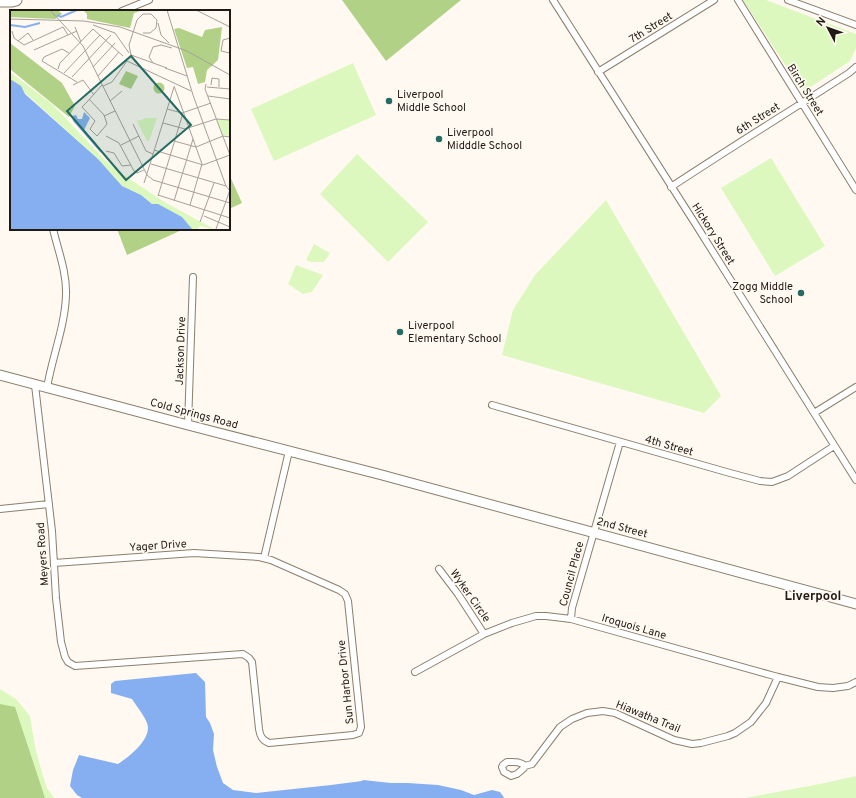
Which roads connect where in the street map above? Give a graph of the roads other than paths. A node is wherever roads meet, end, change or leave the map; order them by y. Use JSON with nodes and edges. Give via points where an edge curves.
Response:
{"nodes":[{"id":1,"x":16,"y":0,"type":"edge"},
{"id":2,"x":149,"y":0,"type":"edge"},
{"id":3,"x":553,"y":0,"type":"edge"},
{"id":4,"x":714,"y":0,"type":"edge"},
{"id":5,"x":738,"y":0,"type":"edge"},
{"id":6,"x":788,"y":0,"type":"edge"},
{"id":7,"x":0,"y":1,"type":"edge"},
{"id":8,"x":124,"y":10,"type":"edge"},
{"id":9,"x":856,"y":25,"type":"edge"},
{"id":10,"x":856,"y":67,"type":"edge"},
{"id":11,"x":598,"y":72,"type":"junction"},
{"id":12,"x":802,"y":103,"type":"junction"},
{"id":13,"x":671,"y":186,"type":"junction"},
{"id":14,"x":856,"y":190,"type":"edge"},
{"id":15,"x":53,"y":230,"type":"edge"},
{"id":16,"x":194,"y":277,"type":"dead end"},
{"id":17,"x":0,"y":375,"type":"edge"},
{"id":18,"x":35,"y":385,"type":"junction"},
{"id":19,"x":856,"y":387,"type":"edge"},
{"id":20,"x":47,"y":388,"type":"junction"},
{"id":21,"x":492,"y":405,"type":"dead end"},
{"id":22,"x":814,"y":413,"type":"junction"},
{"id":23,"x":188,"y":425,"type":"junction"},
{"id":24,"x":620,"y":442,"type":"junction"},
{"id":25,"x":834,"y":446,"type":"junction"},
{"id":26,"x":289,"y":452,"type":"junction"},
{"id":27,"x":382,"y":475,"type":"joint"},
{"id":28,"x":856,"y":480,"type":"edge"},
{"id":29,"x":49,"y":504,"type":"junction"},
{"id":30,"x":0,"y":509,"type":"edge"},
{"id":31,"x":594,"y":533,"type":"junction"},
{"id":32,"x":264,"y":558,"type":"junction"},
{"id":33,"x":54,"y":563,"type":"junction"},
{"id":34,"x":439,"y":569,"type":"dead end"},
{"id":35,"x":856,"y":604,"type":"edge"},
{"id":36,"x":571,"y":619,"type":"junction"},
{"id":37,"x":484,"y":634,"type":"junction"},
{"id":38,"x":125,"y":663,"type":"joint"},
{"id":39,"x":415,"y":672,"type":"dead end"},
{"id":40,"x":778,"y":677,"type":"junction"},
{"id":41,"x":856,"y":682,"type":"edge"},
{"id":42,"x":525,"y":766,"type":"dead end"}],
"edges":[{"from":1,"to":7,"type":"highway"},
{"from":2,"to":8,"type":"street"},
{"from":3,"to":11,"type":"street","name":"Hickory Street"},
{"from":4,"to":11,"type":"street","name":"7th Street"},
{"from":5,"to":12,"type":"street","name":"Birch Street"},
{"from":6,"to":9,"type":"street"},
{"from":10,"to":12,"type":"street","name":"6th Street"},
{"from":11,"to":13,"type":"street","name":"Hickory Street"},
{"from":12,"to":13,"type":"street","name":"6th Street"},
{"from":12,"to":14,"type":"street","name":"Birch Street"},
{"from":13,"to":22,"type":"street","name":"Hickory Street"},
{"from":15,"to":20,"type":"street","via":[[64,271],[66,294],[63,321]]},
{"from":16,"to":23,"type":"street","name":"Jackson Drive"},
{"from":17,"to":18,"type":"main road","name":"Cold Springs Road"},
{"from":18,"to":20,"type":"main road","name":"Cold Springs Road"},
{"from":18,"to":29,"type":"street","name":"Meyers Road"},
{"from":19,"to":22,"type":"street"},
{"from":20,"to":23,"type":"main road","name":"Cold Springs Road"},
{"from":21,"to":24,"type":"street","name":"4th Street"},
{"from":22,"to":25,"type":"street","name":"Hickory Street"},
{"from":23,"to":26,"type":"main road","name":"Cold Springs Road"},
{"from":24,"to":25,"type":"street","name":"4th Street","via":[[760,481],[772,482],[788,476]]},
{"from":24,"to":31,"type":"street","name":"Council Place"},
{"from":25,"to":28,"type":"street","name":"Hickory Street"},
{"from":26,"to":27,"type":"main road","name":"Cold Springs Road"},
{"from":26,"to":32,"type":"street"},
{"from":27,"to":31,"type":"main road","name":"2nd Street"},
{"from":29,"to":30,"type":"street"},
{"from":29,"to":33,"type":"street","name":"Meyers Road"},
{"from":31,"to":35,"type":"main road","name":"2nd Street"},
{"from":31,"to":36,"type":"street","name":"Council Place"},
{"from":32,"to":33,"type":"street","name":"Yager Drive","via":[[194,553]]},
{"from":32,"to":38,"type":"street","name":"Sun Harbor Drive","via":[[345,594],[348,601],[361,728],[359,732],[353,735],[269,743],[264,740],[260,736],[252,662],[243,654]]},
{"from":33,"to":38,"type":"street","name":"Meyers Road","via":[[61,642],[68,662],[75,666]]},
{"from":34,"to":37,"type":"street","name":"Wyker Circle"},
{"from":36,"to":37,"type":"street","name":"Iroquois Lane","via":[[536,616],[512,622]]},
{"from":36,"to":40,"type":"street","name":"Iroquois Lane"},
{"from":37,"to":39,"type":"street","name":"Iroquois Lane"},
{"from":40,"to":41,"type":"street","name":"Iroquois Lane","via":[[833,688]]},
{"from":40,"to":42,"type":"street","name":"Hiawatha Trail","via":[[766,703],[751,722],[728,736],[692,744],[674,740],[615,713],[592,712],[572,719],[560,727],[532,764]]}]}
